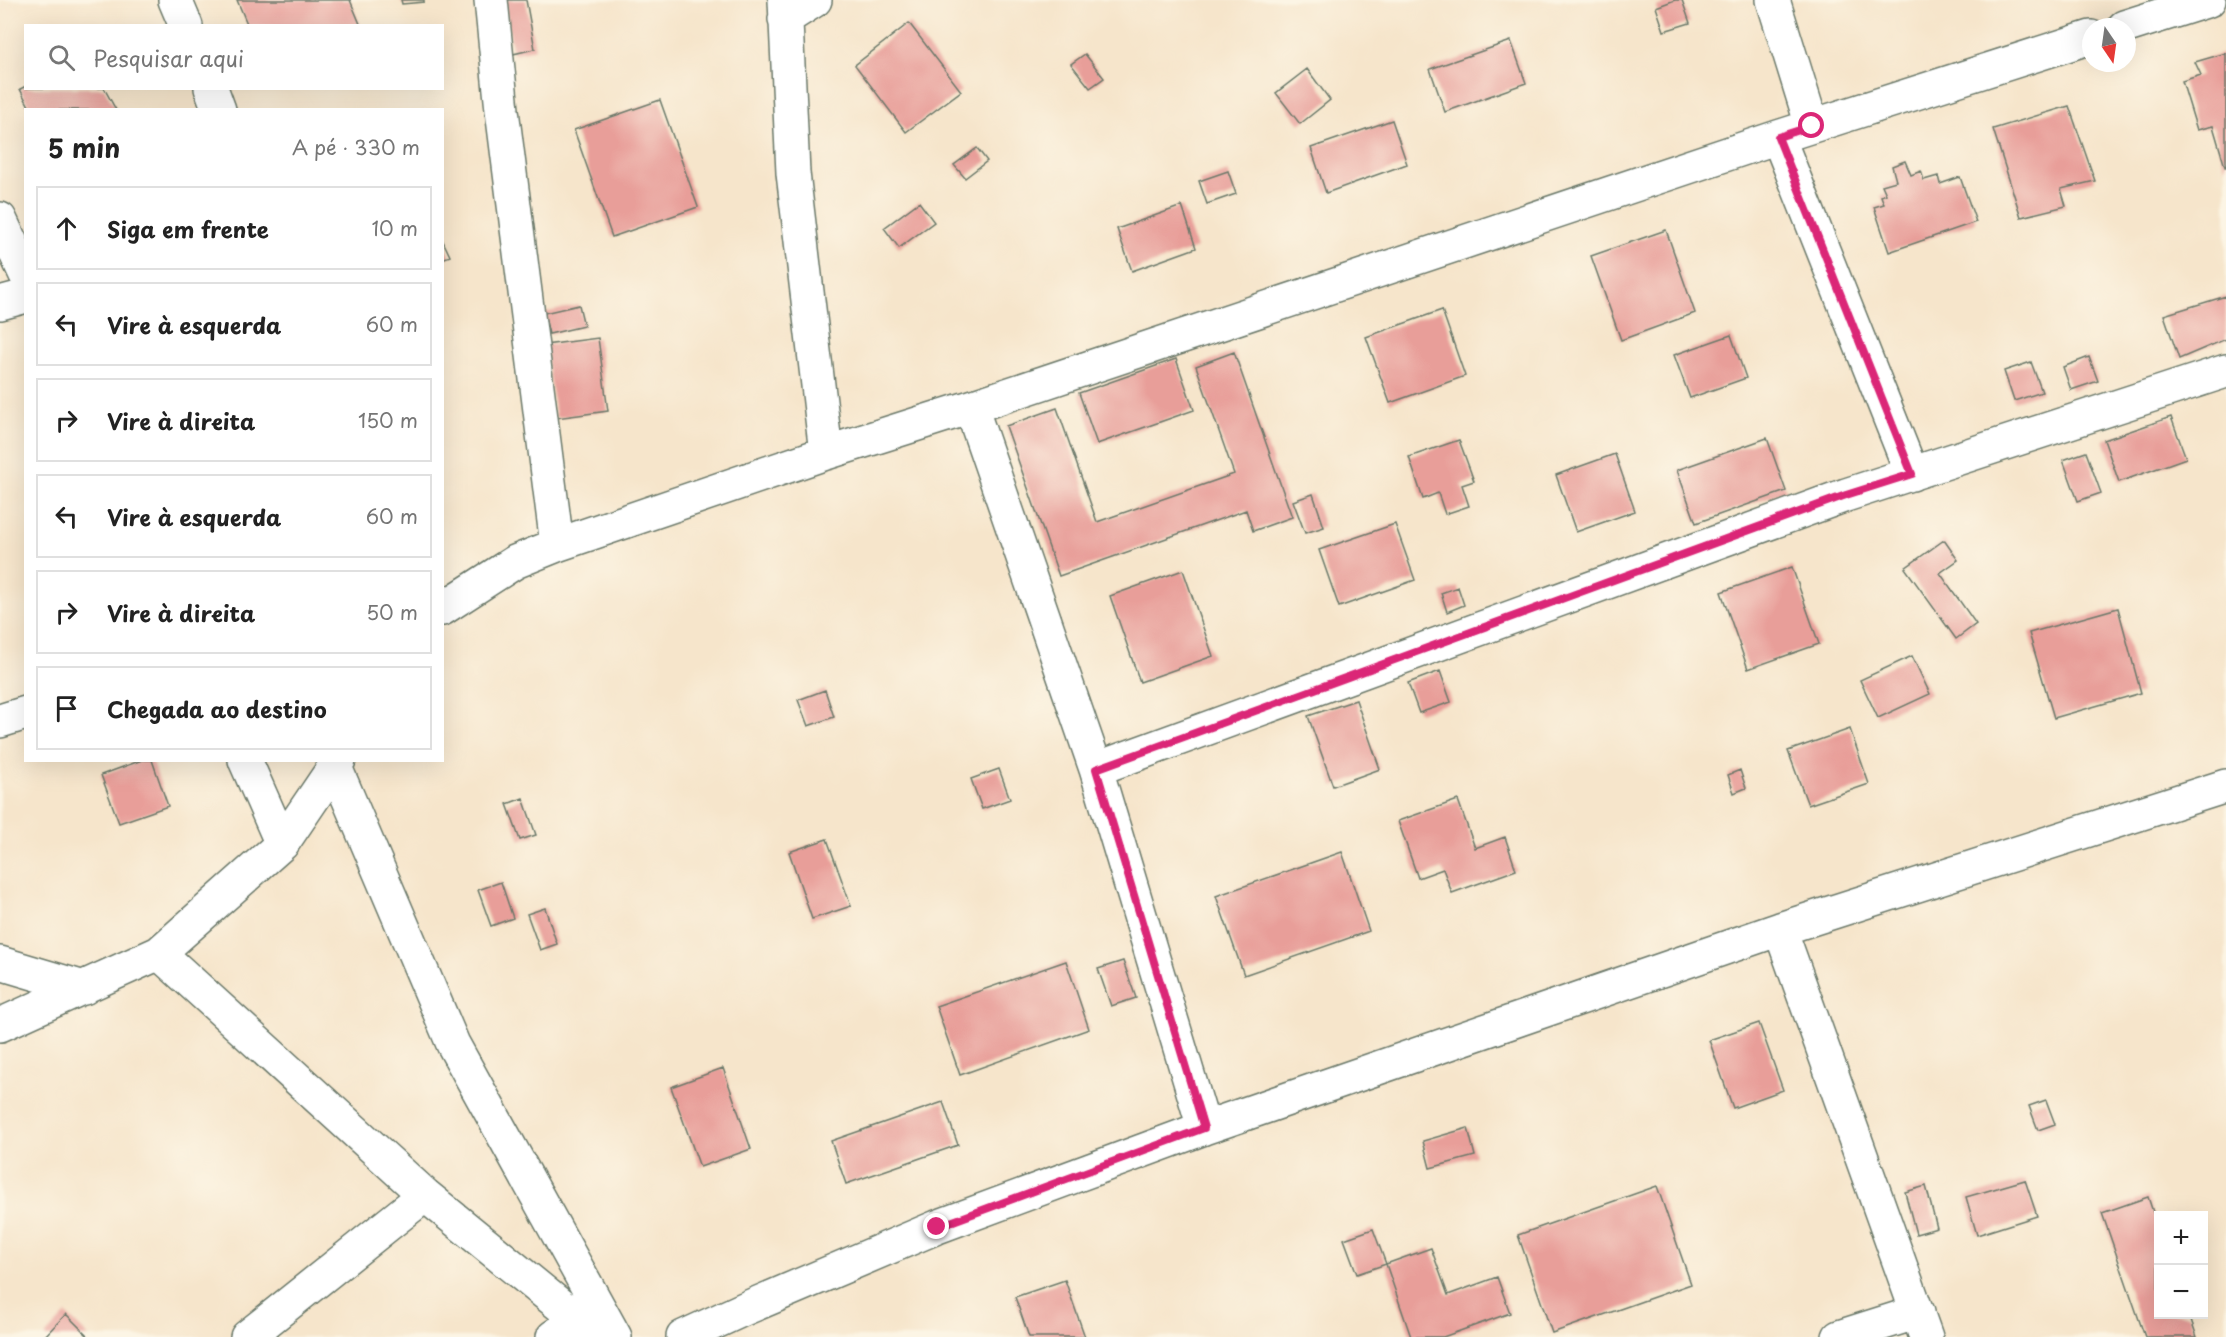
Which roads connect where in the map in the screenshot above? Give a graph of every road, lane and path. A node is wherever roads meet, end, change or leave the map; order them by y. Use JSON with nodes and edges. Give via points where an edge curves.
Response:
{"nodes":[{"id":1,"x":176,"y":0,"type":"edge"},
{"id":2,"x":491,"y":0,"type":"edge"},
{"id":3,"x":815,"y":0,"type":"edge"},
{"id":4,"x":1773,"y":0,"type":"edge"},
{"id":5,"x":2209,"y":0,"type":"edge"},
{"id":6,"x":785,"y":9,"type":"edge"},
{"id":7,"x":2136,"y":23,"type":"edge"},
{"id":8,"x":185,"y":24,"type":"edge"},
{"id":9,"x":2082,"y":40,"type":"edge"},
{"id":10,"x":212,"y":90,"type":"edge"},
{"id":11,"x":218,"y":108,"type":"edge"},
{"id":12,"x":1812,"y":126,"type":"junction"},
{"id":13,"x":1778,"y":137,"type":"junction"},
{"id":14,"x":0,"y":219,"type":"edge"},
{"id":15,"x":24,"y":272,"type":"edge"},
{"id":16,"x":24,"y":297,"type":"edge"},
{"id":17,"x":0,"y":303,"type":"edge"},
{"id":18,"x":2226,"y":371,"type":"edge"},
{"id":19,"x":971,"y":407,"type":"junction"},
{"id":20,"x":826,"y":453,"type":"junction"},
{"id":21,"x":1912,"y":474,"type":"junction"},
{"id":22,"x":557,"y":545,"type":"junction"},
{"id":23,"x":444,"y":608,"type":"edge"},
{"id":24,"x":24,"y":714,"type":"edge"},
{"id":25,"x":0,"y":721,"type":"edge"},
{"id":26,"x":245,"y":762,"type":"edge"},
{"id":27,"x":337,"y":764,"type":"edge"},
{"id":28,"x":1096,"y":769,"type":"junction"},
{"id":29,"x":2226,"y":786,"type":"edge"},
{"id":30,"x":282,"y":844,"type":"junction"},
{"id":31,"x":1780,"y":929,"type":"junction"},
{"id":32,"x":159,"y":954,"type":"junction"},
{"id":33,"x":0,"y":963,"type":"edge"},
{"id":34,"x":84,"y":988,"type":"junction"},
{"id":35,"x":0,"y":1025,"type":"edge"},
{"id":36,"x":1204,"y":1128,"type":"junction"},
{"id":37,"x":425,"y":1195,"type":"junction"},
{"id":38,"x":1922,"y":1324,"type":"edge"},
{"id":39,"x":577,"y":1331,"type":"edge"},
{"id":40,"x":247,"y":1337,"type":"edge"},
{"id":41,"x":615,"y":1337,"type":"edge"},
{"id":42,"x":683,"y":1337,"type":"edge"},
{"id":43,"x":1839,"y":1337,"type":"edge"}],
"edges":[{"from":1,"to":8,"type":"street"},
{"from":2,"to":22,"type":"street"},
{"from":3,"to":6,"type":"street"},
{"from":4,"to":12,"type":"street"},
{"from":5,"to":7,"type":"street"},
{"from":6,"to":20,"type":"street","via":[[793,173]]},
{"from":9,"to":12,"type":"street"},
{"from":10,"to":11,"type":"street"},
{"from":12,"to":13,"type":"street"},
{"from":13,"to":19,"type":"street"},
{"from":13,"to":21,"type":"street"},
{"from":14,"to":15,"type":"street"},
{"from":16,"to":17,"type":"street"},
{"from":18,"to":21,"type":"street"},
{"from":19,"to":20,"type":"street"},
{"from":19,"to":28,"type":"street"},
{"from":20,"to":22,"type":"street"},
{"from":21,"to":28,"type":"street"},
{"from":22,"to":23,"type":"street","via":[[515,562]]},
{"from":24,"to":25,"type":"street"},
{"from":26,"to":30,"type":"street"},
{"from":27,"to":30,"type":"street"},
{"from":27,"to":41,"type":"street","via":[[453,1044]]},
{"from":28,"to":36,"type":"street"},
{"from":29,"to":31,"type":"street"},
{"from":30,"to":32,"type":"street"},
{"from":31,"to":36,"type":"street"},
{"from":31,"to":38,"type":"street"},
{"from":32,"to":34,"type":"street"},
{"from":32,"to":37,"type":"street"},
{"from":33,"to":34,"type":"street"},
{"from":34,"to":35,"type":"street"},
{"from":36,"to":42,"type":"street","via":[[937,1227]]},
{"from":37,"to":39,"type":"street"},
{"from":37,"to":40,"type":"street"},
{"from":38,"to":43,"type":"street"}]}
